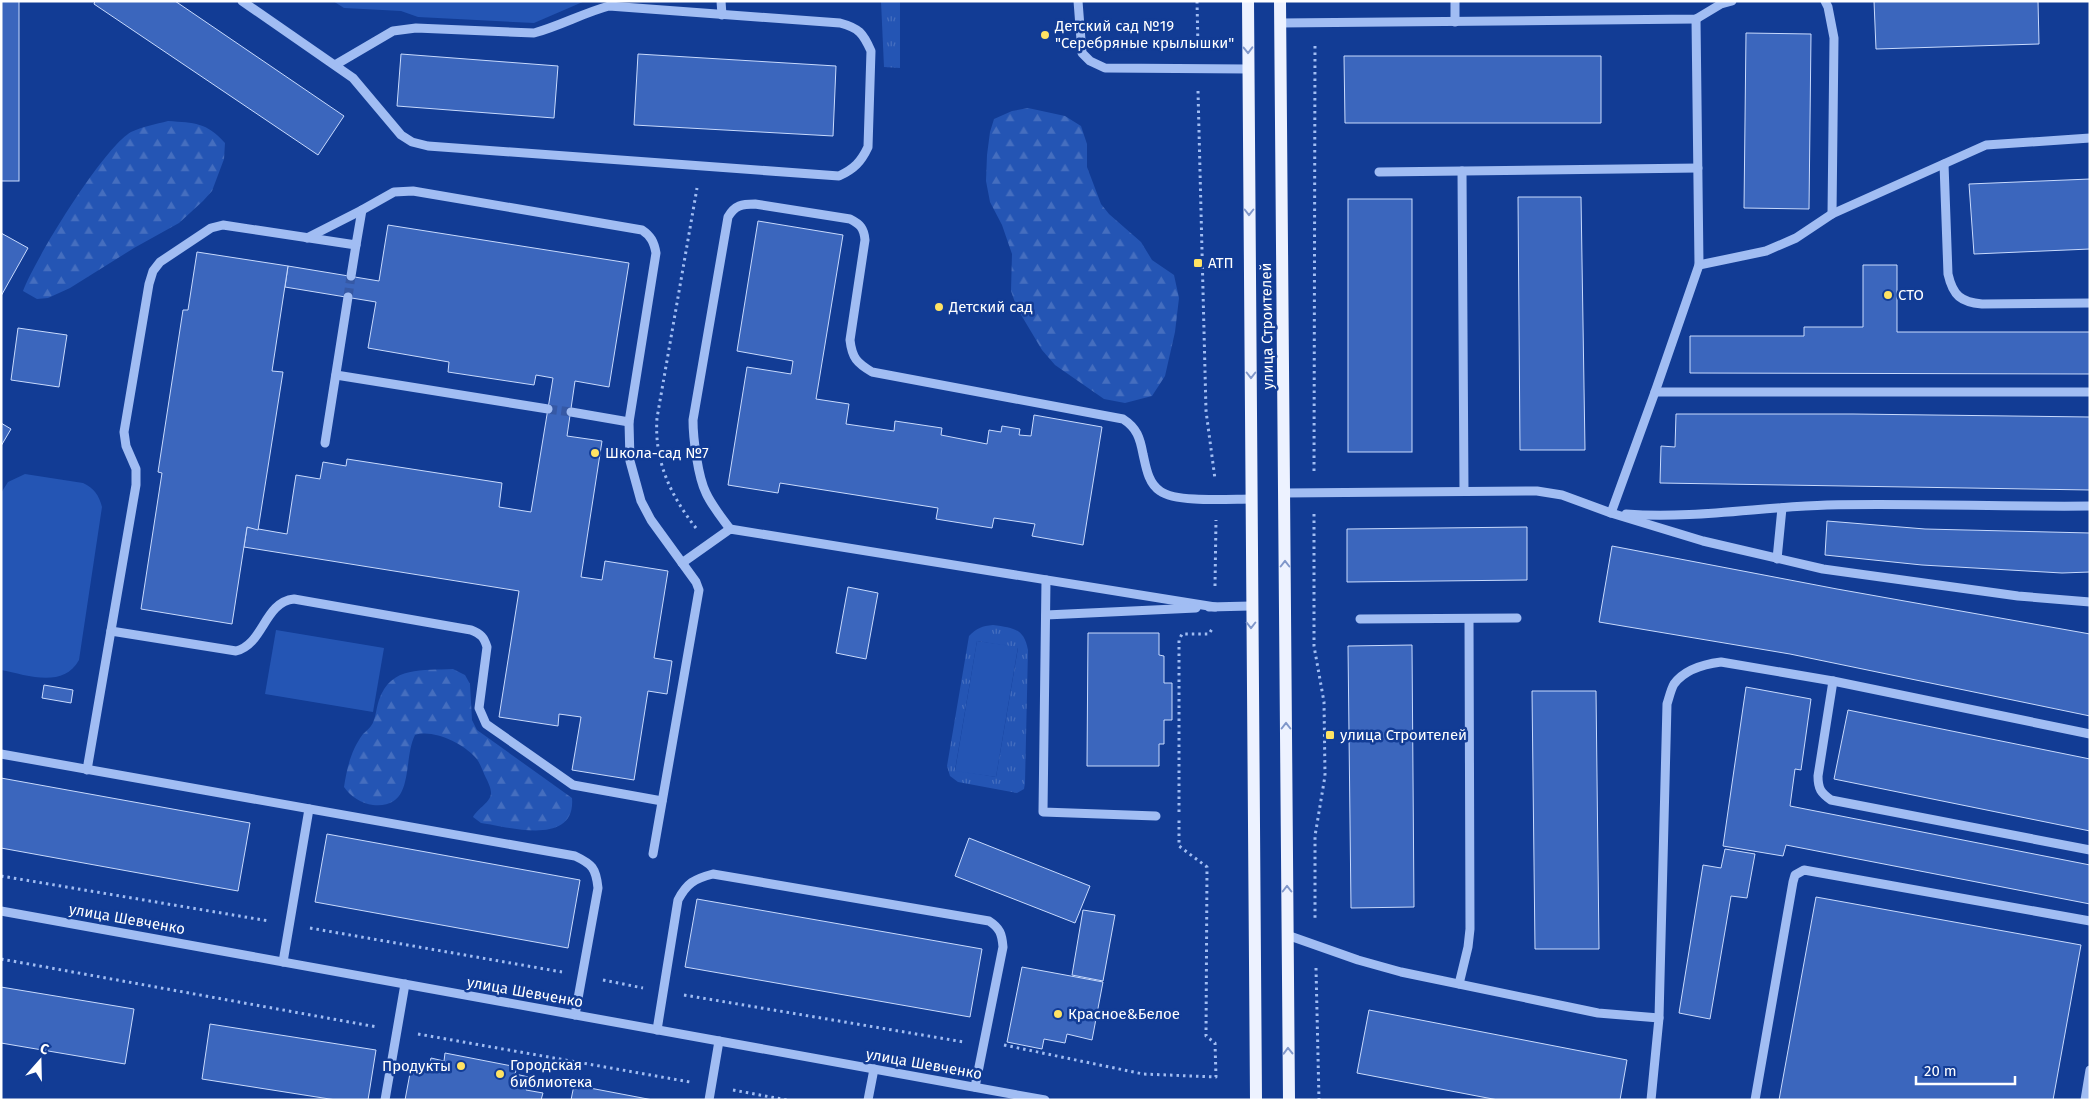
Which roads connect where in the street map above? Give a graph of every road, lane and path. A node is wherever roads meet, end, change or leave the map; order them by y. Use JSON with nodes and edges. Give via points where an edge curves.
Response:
{"nodes":[{"id":1,"x":242,"y":1,"type":"edge"},
{"id":2,"x":721,"y":1,"type":"edge"},
{"id":3,"x":1078,"y":1,"type":"edge"},
{"id":4,"x":1197,"y":1,"type":"edge"},
{"id":5,"x":1248,"y":1,"type":"edge"},
{"id":6,"x":1280,"y":1,"type":"edge"},
{"id":7,"x":1455,"y":1,"type":"edge"},
{"id":8,"x":1732,"y":1,"type":"edge"},
{"id":9,"x":1826,"y":1,"type":"edge"},
{"id":10,"x":722,"y":15,"type":"junction"},
{"id":11,"x":1696,"y":19,"type":"junction"},
{"id":12,"x":1455,"y":22,"type":"junction"},
{"id":13,"x":1280,"y":23,"type":"junction"},
{"id":14,"x":1316,"y":23,"type":"junction"},
{"id":15,"x":334,"y":65,"type":"junction"},
{"id":16,"x":1198,"y":69,"type":"junction"},
{"id":17,"x":1248,"y":69,"type":"junction"},
{"id":18,"x":2090,"y":138,"type":"edge"},
{"id":19,"x":1944,"y":164,"type":"junction"},
{"id":20,"x":1698,"y":168,"type":"junction"},
{"id":21,"x":1462,"y":171,"type":"junction"},
{"id":22,"x":1379,"y":172,"type":"dead end"},
{"id":23,"x":362,"y":210,"type":"junction"},
{"id":24,"x":1832,"y":214,"type":"junction"},
{"id":25,"x":307,"y":238,"type":"junction"},
{"id":26,"x":356,"y":245,"type":"junction"},
{"id":27,"x":1699,"y":266,"type":"junction"},
{"id":28,"x":351,"y":276,"type":"tunnel mouth"},
{"id":29,"x":348,"y":297,"type":"tunnel mouth"},
{"id":30,"x":2090,"y":303,"type":"edge"},
{"id":31,"x":336,"y":375,"type":"junction"},
{"id":32,"x":1655,"y":392,"type":"junction"},
{"id":33,"x":2090,"y":392,"type":"edge"},
{"id":34,"x":548,"y":409,"type":"tunnel mouth"},
{"id":35,"x":571,"y":412,"type":"tunnel mouth"},
{"id":36,"x":629,"y":422,"type":"junction"},
{"id":37,"x":325,"y":443,"type":"dead end"},
{"id":38,"x":1464,"y":490,"type":"junction"},
{"id":39,"x":1285,"y":493,"type":"junction"},
{"id":40,"x":1314,"y":493,"type":"junction"},
{"id":41,"x":1215,"y":498,"type":"junction"},
{"id":42,"x":1251,"y":499,"type":"junction"},
{"id":43,"x":2090,"y":506,"type":"edge"},
{"id":44,"x":1782,"y":508,"type":"junction"},
{"id":45,"x":1611,"y":513,"type":"junction"},
{"id":46,"x":730,"y":529,"type":"junction"},
{"id":47,"x":1778,"y":559,"type":"junction"},
{"id":48,"x":682,"y":563,"type":"junction"},
{"id":49,"x":1046,"y":580,"type":"junction"},
{"id":50,"x":2090,"y":602,"type":"edge"},
{"id":51,"x":1251,"y":606,"type":"junction"},
{"id":52,"x":1215,"y":607,"type":"junction"},
{"id":53,"x":1046,"y":615,"type":"junction"},
{"id":54,"x":1517,"y":618,"type":"dead end"},
{"id":55,"x":1360,"y":619,"type":"dead end"},
{"id":56,"x":1469,"y":619,"type":"junction"},
{"id":57,"x":111,"y":631,"type":"junction"},
{"id":58,"x":1833,"y":681,"type":"junction"},
{"id":59,"x":2090,"y":734,"type":"edge"},
{"id":60,"x":1,"y":754,"type":"edge"},
{"id":61,"x":87,"y":770,"type":"junction"},
{"id":62,"x":662,"y":801,"type":"junction"},
{"id":63,"x":309,"y":809,"type":"junction"},
{"id":64,"x":1156,"y":816,"type":"dead end"},
{"id":65,"x":2090,"y":850,"type":"edge"},
{"id":66,"x":653,"y":854,"type":"dead end"},
{"id":67,"x":1,"y":876,"type":"edge"},
{"id":68,"x":1,"y":911,"type":"edge"},
{"id":69,"x":2090,"y":920,"type":"edge"},
{"id":70,"x":289,"y":924,"type":"junction"},
{"id":71,"x":1287,"y":935,"type":"junction"},
{"id":72,"x":1315,"y":945,"type":"junction"},
{"id":73,"x":283,"y":962,"type":"junction"},
{"id":74,"x":582,"y":976,"type":"junction"},
{"id":75,"x":405,"y":984,"type":"junction"},
{"id":76,"x":1459,"y":984,"type":"junction"},
{"id":77,"x":663,"y":992,"type":"junction"},
{"id":78,"x":575,"y":1015,"type":"junction"},
{"id":79,"x":1659,"y":1018,"type":"junction"},
{"id":80,"x":657,"y":1030,"type":"junction"},
{"id":81,"x":720,"y":1041,"type":"junction"},
{"id":82,"x":983,"y":1046,"type":"junction"},
{"id":83,"x":874,"y":1069,"type":"junction"},
{"id":84,"x":2090,"y":1070,"type":"edge"},
{"id":85,"x":975,"y":1087,"type":"junction"},
{"id":86,"x":386,"y":1100,"type":"edge"},
{"id":87,"x":709,"y":1100,"type":"edge"},
{"id":88,"x":868,"y":1100,"type":"edge"},
{"id":89,"x":1044,"y":1100,"type":"edge"},
{"id":90,"x":1256,"y":1100,"type":"edge"},
{"id":91,"x":1289,"y":1100,"type":"edge"},
{"id":92,"x":1320,"y":1100,"type":"edge"},
{"id":93,"x":1652,"y":1100,"type":"edge"},
{"id":94,"x":1755,"y":1100,"type":"edge"},
{"id":95,"x":2084,"y":1100,"type":"edge"}],
"edges":[{"from":1,"to":15,"type":"street"},
{"from":2,"to":10,"type":"street"},
{"from":3,"to":16,"type":"street","via":[[1082,53],[1090,61],[1105,68]]},
{"from":4,"to":16,"type":"path"},
{"from":5,"to":17,"type":"main road","name":"улица Строителей","one_way":true},
{"from":6,"to":13,"type":"main road","name":"улица Строителей"},
{"from":7,"to":12,"type":"street"},
{"from":8,"to":11,"type":"street"},
{"from":9,"to":24,"type":"street","via":[[1834,38]]},
{"from":10,"to":15,"type":"street","via":[[608,6],[534,33],[416,28],[393,31]]},
{"from":10,"to":15,"type":"street","via":[[840,23],[854,26],[865,36],[870,50],[868,146],[862,160],[853,169],[839,176],[428,146],[401,135],[353,78]]},
{"from":11,"to":12,"type":"street"},
{"from":11,"to":20,"type":"street"},
{"from":12,"to":14,"type":"street"},
{"from":13,"to":14,"type":"street"},
{"from":13,"to":39,"type":"main road","name":"улица Строителей"},
{"from":14,"to":40,"type":"path"},
{"from":16,"to":17,"type":"street"},
{"from":16,"to":41,"type":"path","via":[[1206,411],[1215,468]]},
{"from":17,"to":42,"type":"main road","name":"улица Строителей","one_way":true},
{"from":18,"to":19,"type":"street","via":[[1986,145]]},
{"from":19,"to":24,"type":"street"},
{"from":19,"to":30,"type":"street","via":[[1948,274],[1950,286],[1959,297],[1982,304]]},
{"from":20,"to":21,"type":"street"},
{"from":20,"to":27,"type":"street"},
{"from":21,"to":22,"type":"street"},
{"from":21,"to":38,"type":"street"},
{"from":23,"to":25,"type":"street"},
{"from":23,"to":26,"type":"street"},
{"from":23,"to":36,"type":"street","via":[[394,192],[413,191],[642,230],[650,235],[656,253]]},
{"from":24,"to":27,"type":"street","via":[[1796,238],[1766,251]]},
{"from":25,"to":26,"type":"street"},
{"from":25,"to":57,"type":"street","via":[[223,225],[211,228],[160,262],[153,271],[124,432],[136,469],[136,485]]},
{"from":26,"to":28,"type":"street"},
{"from":27,"to":32,"type":"street"},
{"from":29,"to":31,"type":"street"},
{"from":31,"to":34,"type":"street"},
{"from":31,"to":37,"type":"street"},
{"from":32,"to":33,"type":"street"},
{"from":32,"to":45,"type":"street"},
{"from":35,"to":36,"type":"street"},
{"from":36,"to":48,"type":"street","via":[[630,461],[641,502],[650,520]]},
{"from":38,"to":40,"type":"street"},
{"from":38,"to":45,"type":"street","via":[[1537,491],[1562,495]]},
{"from":39,"to":40,"type":"street"},
{"from":71,"to":39,"type":"main road","name":"улица Строителей","one_way":true},
{"from":40,"to":72,"type":"path","via":[[1314,646],[1324,702],[1325,776],[1315,836]]},
{"from":41,"to":42,"type":"street"},
{"from":41,"to":46,"type":"street","via":[[1173,497],[1160,491],[1151,482],[1146,469],[1139,434],[1123,419],[872,372],[860,365],[851,353],[850,340],[864,230],[850,219],[743,204],[733,208],[728,217],[693,420],[702,484]]},
{"from":41,"to":52,"type":"path"},
{"from":42,"to":51,"type":"main road","name":"улица Строителей"},
{"from":43,"to":44,"type":"street","via":[[1828,505]]},
{"from":44,"to":45,"type":"street","via":[[1692,515]]},
{"from":44,"to":47,"type":"street"},
{"from":45,"to":47,"type":"street","via":[[1703,542]]},
{"from":46,"to":48,"type":"street"},
{"from":46,"to":49,"type":"street"},
{"from":47,"to":50,"type":"street","via":[[1823,569],[2018,596]]},
{"from":48,"to":62,"type":"street","via":[[698,590]]},
{"from":49,"to":52,"type":"street"},
{"from":49,"to":53,"type":"street"},
{"from":51,"to":52,"type":"street"},
{"from":51,"to":90,"type":"main road","name":"улица Строителей","one_way":true},
{"from":52,"to":53,"type":"street"},
{"from":52,"to":82,"type":"path","via":[[1213,628],[1209,634],[1182,634],[1179,640],[1179,846],[1207,868],[1206,1036],[1215,1043],[1216,1077],[1143,1074],[995,1043]]},
{"from":53,"to":64,"type":"street","via":[[1043,812]]},
{"from":54,"to":56,"type":"street"},
{"from":55,"to":56,"type":"street"},
{"from":56,"to":76,"type":"street","via":[[1470,929]]},
{"from":57,"to":61,"type":"street"},
{"from":57,"to":62,"type":"street","via":[[236,651],[250,645],[277,606],[284,600],[294,599],[471,630],[485,639],[487,647],[479,708],[486,724],[573,785]]},
{"from":58,"to":59,"type":"street"},
{"from":58,"to":65,"type":"street","via":[[1818,776],[1821,793],[1831,800]]},
{"from":58,"to":79,"type":"street","via":[[1722,662],[1705,664],[1674,684],[1666,704]]},
{"from":60,"to":61,"type":"street"},
{"from":61,"to":63,"type":"street"},
{"from":62,"to":66,"type":"street"},
{"from":63,"to":70,"type":"street"},
{"from":63,"to":74,"type":"street","via":[[575,856],[589,863],[597,874],[598,888]]},
{"from":67,"to":70,"type":"path"},
{"from":68,"to":73,"type":"street","name":"улица Шевченко"},
{"from":69,"to":94,"type":"street","via":[[1804,870],[1795,876],[1793,882]]},
{"from":70,"to":73,"type":"street"},
{"from":70,"to":74,"type":"path"},
{"from":71,"to":72,"type":"street"},
{"from":91,"to":71,"type":"main road","name":"улица Строителей","one_way":true},
{"from":72,"to":76,"type":"street","via":[[1400,972]]},
{"from":72,"to":92,"type":"path"},
{"from":73,"to":75,"type":"street","name":"улица Шевченко"},
{"from":74,"to":77,"type":"path"},
{"from":74,"to":78,"type":"street"},
{"from":75,"to":78,"type":"street","name":"улица Шевченко"},
{"from":75,"to":86,"type":"street"},
{"from":76,"to":79,"type":"street","via":[[1598,1013]]},
{"from":77,"to":80,"type":"street"},
{"from":77,"to":82,"type":"path"},
{"from":77,"to":82,"type":"street","via":[[678,900],[685,888],[697,878],[713,874],[989,921],[998,927],[1003,947]]},
{"from":78,"to":80,"type":"street","name":"улица Шевченко"},
{"from":79,"to":93,"type":"street"},
{"from":80,"to":81,"type":"street","name":"улица Шевченко"},
{"from":81,"to":83,"type":"street","name":"улица Шевченко"},
{"from":81,"to":87,"type":"street"},
{"from":82,"to":85,"type":"street"},
{"from":83,"to":85,"type":"street","name":"улица Шевченко"},
{"from":83,"to":88,"type":"street"},
{"from":84,"to":95,"type":"street"},
{"from":85,"to":89,"type":"street","name":"улица Шевченко"}]}
